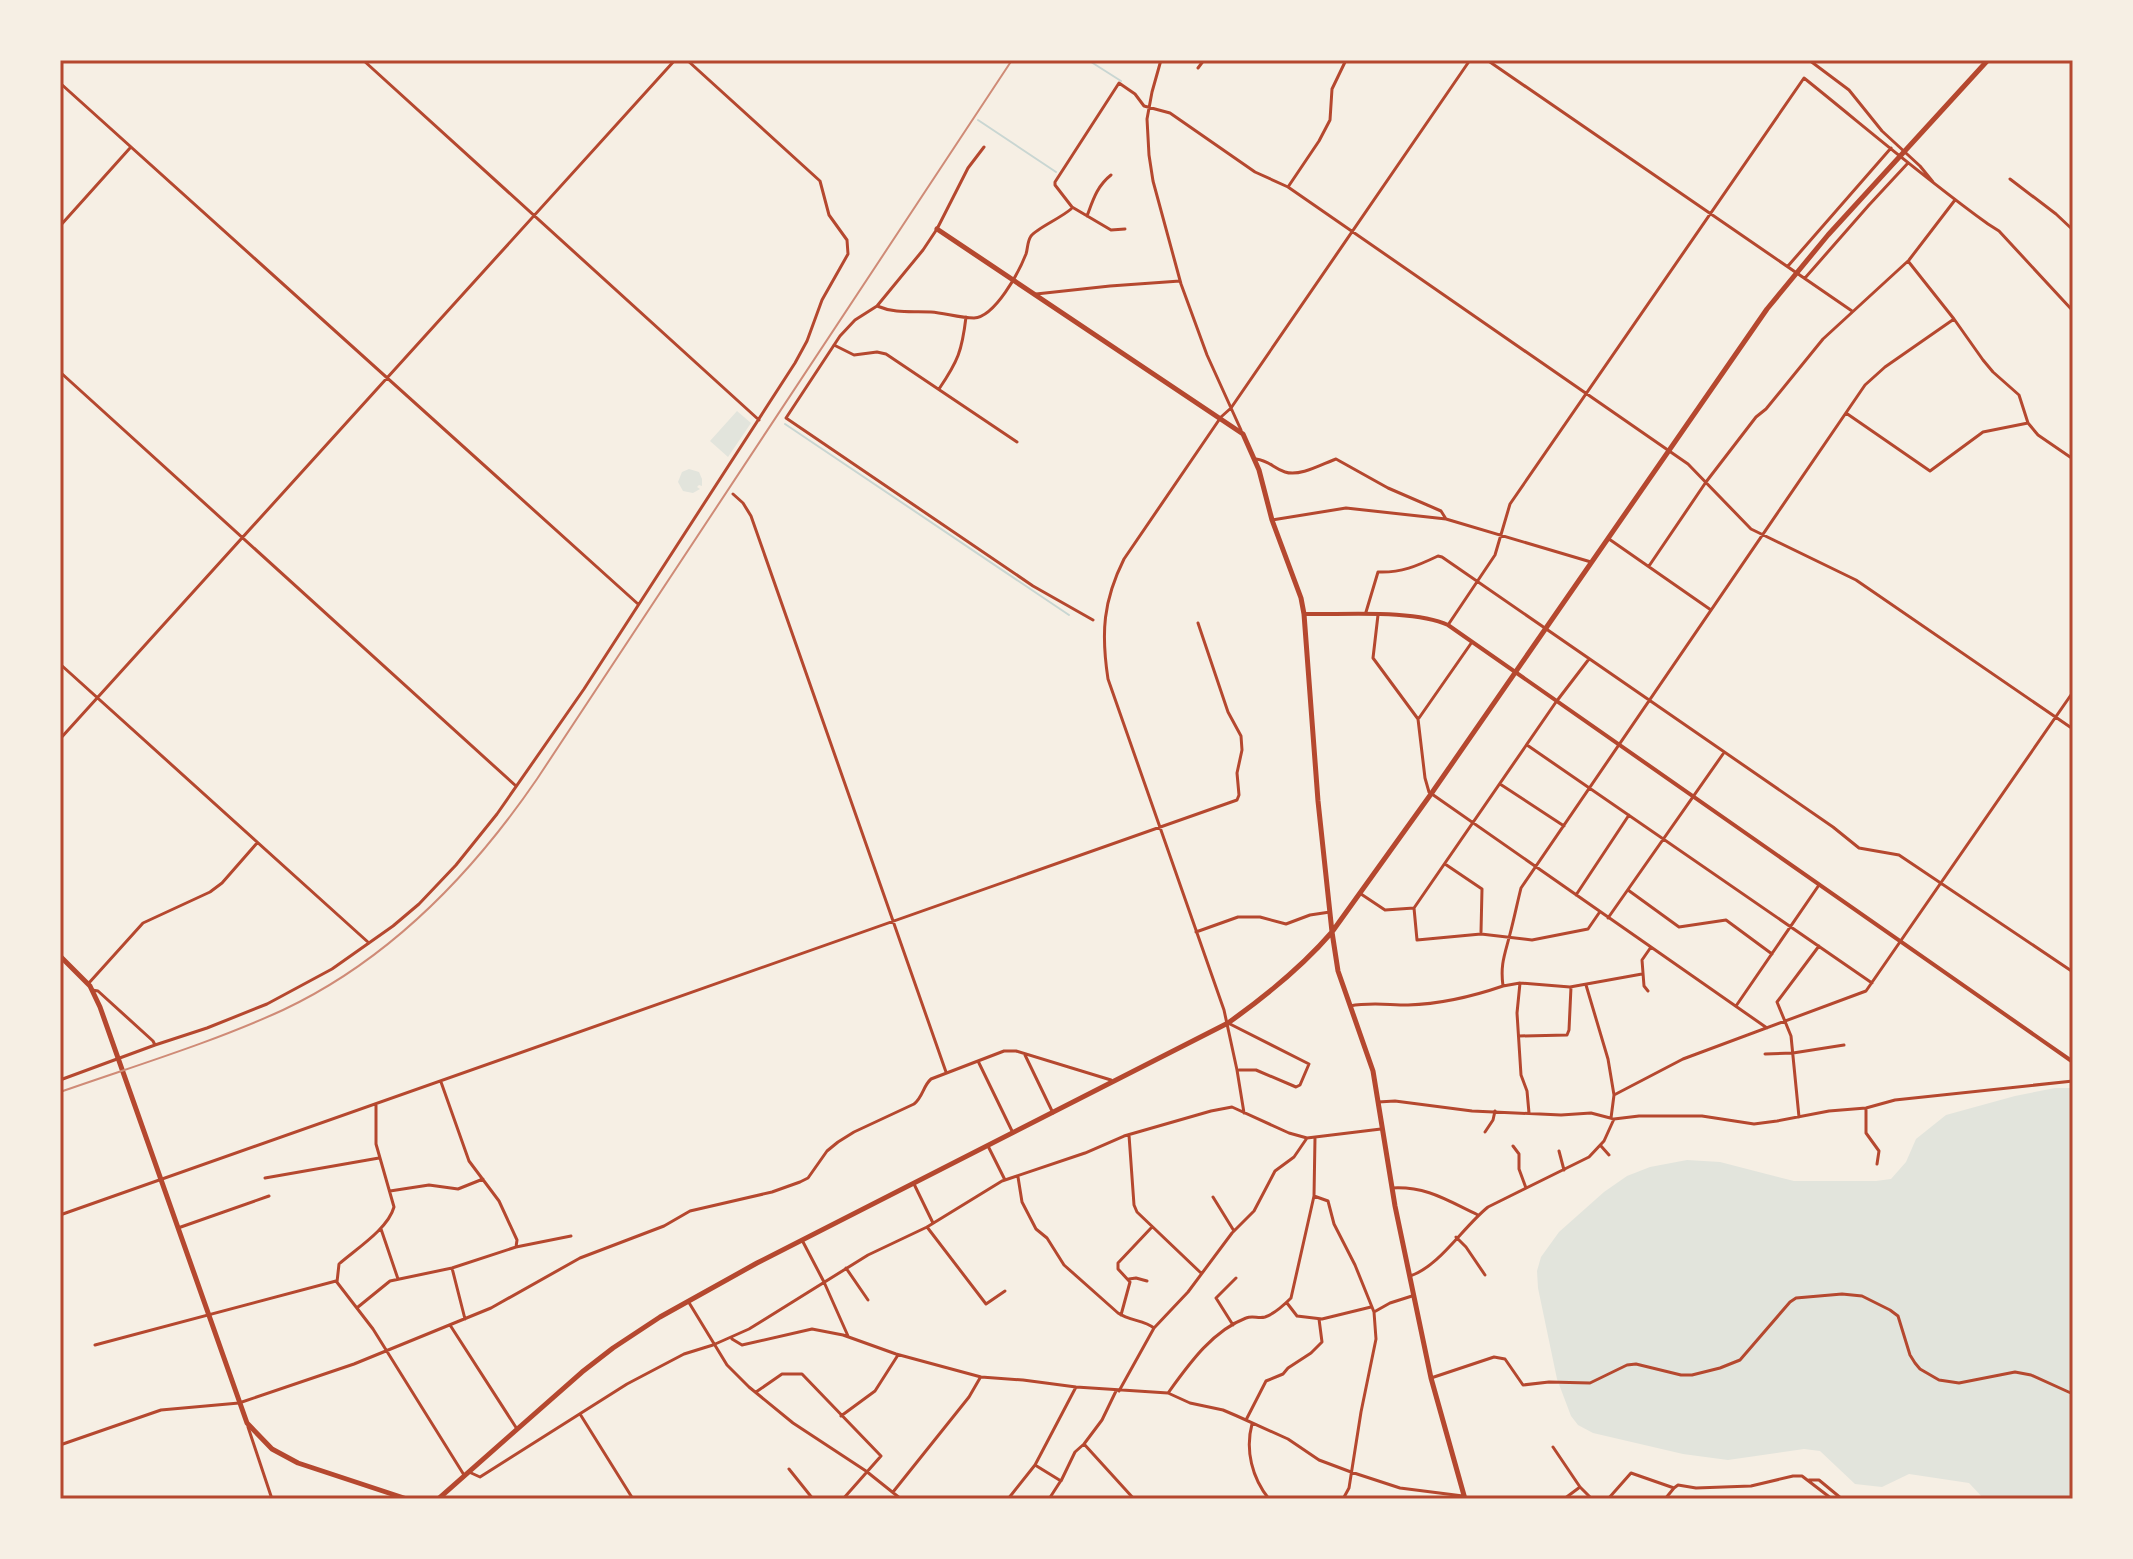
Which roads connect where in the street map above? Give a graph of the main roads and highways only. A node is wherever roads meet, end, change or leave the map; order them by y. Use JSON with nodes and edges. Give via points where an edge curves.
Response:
{"nodes":[{"id":1,"x":1988,"y":60,"type":"edge"},
{"id":2,"x":937,"y":229,"type":"road end"},
{"id":3,"x":1332,"y":932,"type":"junction"},
{"id":4,"x":60,"y":956,"type":"edge"},
{"id":5,"x":1464,"y":1498,"type":"edge"},
{"id":6,"x":407,"y":1499,"type":"edge"},
{"id":7,"x":438,"y":1499,"type":"edge"}],
"edges":[{"from":1,"to":3,"type":"main road","via":[[1797,273],[1741,345]]},
{"from":2,"to":3,"type":"main road","via":[[1243,434],[1304,614]]},
{"from":3,"to":5,"type":"main road","via":[[1338,971],[1373,1071],[1431,1378]]},
{"from":3,"to":7,"type":"main road","via":[[1289,976],[1228,1023],[802,1240],[613,1348]]},
{"from":4,"to":6,"type":"main road","via":[[90,987],[247,1423],[272,1449],[298,1463]]}]}
